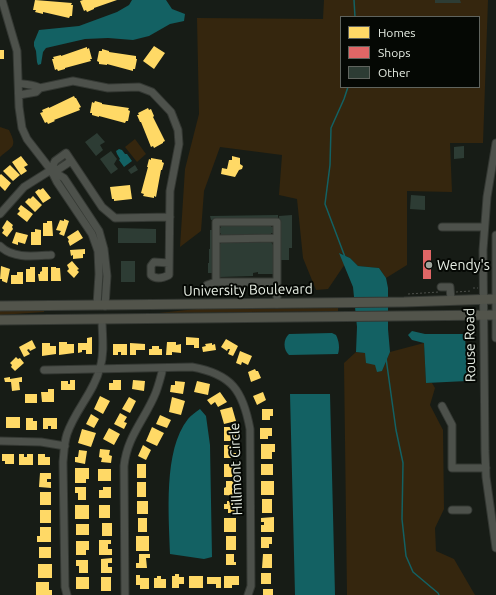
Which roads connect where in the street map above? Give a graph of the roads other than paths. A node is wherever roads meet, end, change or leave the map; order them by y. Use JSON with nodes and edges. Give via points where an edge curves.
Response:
{"nodes":[{"id":1,"x":2,"y":0,"type":"edge"},
{"id":2,"x":19,"y":83,"type":"junction"},
{"id":3,"x":40,"y":88,"type":"junction"},
{"id":4,"x":19,"y":95,"type":"junction"},
{"id":5,"x":496,"y":143,"type":"edge"},
{"id":6,"x":71,"y":161,"type":"junction"},
{"id":7,"x":51,"y":170,"type":"junction"},
{"id":8,"x":0,"y":214,"type":"edge"},
{"id":9,"x":170,"y":217,"type":"junction"},
{"id":10,"x":442,"y":227,"type":"dead end"},
{"id":11,"x":484,"y":227,"type":"junction"},
{"id":12,"x":496,"y":235,"type":"edge"},
{"id":13,"x":277,"y":238,"type":"junction"},
{"id":14,"x":216,"y":239,"type":"junction"},
{"id":15,"x":0,"y":246,"type":"edge"},
{"id":16,"x":51,"y":255,"type":"dead end"},
{"id":17,"x":169,"y":263,"type":"dead end"},
{"id":18,"x":216,"y":282,"type":"junction"},
{"id":19,"x":240,"y":282,"type":"junction"},
{"id":20,"x":277,"y":282,"type":"junction"},
{"id":21,"x":441,"y":287,"type":"dead end"},
{"id":22,"x":451,"y":296,"type":"junction"},
{"id":23,"x":483,"y":299,"type":"junction"},
{"id":24,"x":496,"y":299,"type":"edge"},
{"id":25,"x":278,"y":304,"type":"junction"},
{"id":26,"x":130,"y":305,"type":"junction"},
{"id":27,"x":0,"y":306,"type":"edge"},
{"id":28,"x":101,"y":306,"type":"junction"},
{"id":29,"x":483,"y":315,"type":"junction"},
{"id":30,"x":496,"y":315,"type":"edge"},
{"id":31,"x":102,"y":319,"type":"junction"},
{"id":32,"x":0,"y":320,"type":"edge"},
{"id":33,"x":74,"y":320,"type":"junction"},
{"id":34,"x":496,"y":338,"type":"edge"},
{"id":35,"x":100,"y":368,"type":"junction"},
{"id":36,"x":163,"y":368,"type":"junction"},
{"id":37,"x":44,"y":370,"type":"dead end"},
{"id":38,"x":442,"y":406,"type":"dead end"},
{"id":39,"x":0,"y":441,"type":"edge"},
{"id":40,"x":65,"y":446,"type":"junction"},
{"id":41,"x":486,"y":468,"type":"junction"},
{"id":42,"x":452,"y":510,"type":"dead end"},
{"id":43,"x":468,"y":510,"type":"dead end"},
{"id":44,"x":496,"y":548,"type":"edge"},
{"id":45,"x":67,"y":595,"type":"edge"},
{"id":46,"x":125,"y":595,"type":"edge"},
{"id":47,"x":248,"y":595,"type":"edge"}],
"edges":[{"from":1,"to":2,"type":"street","via":[[17,51]]},
{"from":2,"to":3,"type":"street"},
{"from":2,"to":4,"type":"street"},
{"from":3,"to":4,"type":"street","via":[[36,92]]},
{"from":3,"to":9,"type":"street","via":[[73,82],[108,88],[139,87],[158,97],[171,112],[178,130],[179,144],[170,191]]},
{"from":4,"to":7,"type":"street","via":[[22,128],[27,139]]},
{"from":5,"to":11,"type":"street","name":"Rouse Road"},
{"from":6,"to":7,"type":"street","via":[[59,169]]},
{"from":6,"to":7,"type":"street","via":[[66,153],[55,161]]},
{"from":6,"to":9,"type":"street","via":[[102,207],[116,218]]},
{"from":7,"to":8,"type":"street","via":[[24,186]]},
{"from":7,"to":28,"type":"street","via":[[64,178],[99,232],[107,276]]},
{"from":9,"to":17,"type":"street"},
{"from":10,"to":11,"type":"street"},
{"from":11,"to":23,"type":"street","name":"Rouse Road"},
{"from":12,"to":24,"type":"street","name":"Rouse Road"},
{"from":13,"to":14,"type":"street"},
{"from":13,"to":14,"type":"street","via":[[277,222],[216,222]]},
{"from":13,"to":20,"type":"street"},
{"from":14,"to":18,"type":"street"},
{"from":15,"to":16,"type":"street","via":[[17,255]]},
{"from":18,"to":19,"type":"street"},
{"from":18,"to":19,"type":"street","via":[[207,285]]},
{"from":19,"to":20,"type":"street"},
{"from":20,"to":25,"type":"street"},
{"from":21,"to":22,"type":"street","via":[[450,287]]},
{"from":22,"to":23,"type":"main road","name":"University Boulevard"},
{"from":22,"to":25,"type":"main road","name":"University Boulevard"},
{"from":23,"to":24,"type":"main road","name":"University Boulevard"},
{"from":23,"to":29,"type":"street","name":"Rouse Road"},
{"from":24,"to":30,"type":"street","name":"Rouse Road"},
{"from":25,"to":26,"type":"main road","name":"University Boulevard"},
{"from":26,"to":28,"type":"main road","name":"University Boulevard"},
{"from":26,"to":31,"type":"main road","via":[[111,312]]},
{"from":27,"to":28,"type":"main road","name":"University Boulevard"},
{"from":28,"to":33,"type":"main road","via":[[101,311]]},
{"from":29,"to":30,"type":"main road","name":"University Boulevard"},
{"from":29,"to":31,"type":"main road","name":"University Boulevard"},
{"from":29,"to":41,"type":"street","name":"Rouse Road"},
{"from":30,"to":34,"type":"street","name":"Rouse Road"},
{"from":31,"to":33,"type":"main road","name":"University Boulevard"},
{"from":31,"to":35,"type":"street","via":[[103,356]]},
{"from":32,"to":33,"type":"main road","name":"University Boulevard"},
{"from":35,"to":36,"type":"street","name":"Hillmont Circle"},
{"from":35,"to":37,"type":"street","name":"Hillmont Circle"},
{"from":35,"to":40,"type":"street","via":[[96,382],[67,434]]},
{"from":36,"to":46,"type":"street","via":[[156,393],[125,454]]},
{"from":36,"to":47,"type":"street","name":"Hillmont Circle","via":[[192,367],[221,376],[233,386],[246,411],[250,429],[251,586]]},
{"from":38,"to":41,"type":"street","via":[[452,425],[452,468]]},
{"from":39,"to":40,"type":"street","via":[[41,442]]},
{"from":40,"to":45,"type":"street","via":[[63,485]]},
{"from":41,"to":44,"type":"street","name":"Rouse Road"},
{"from":42,"to":43,"type":"street"}]}
